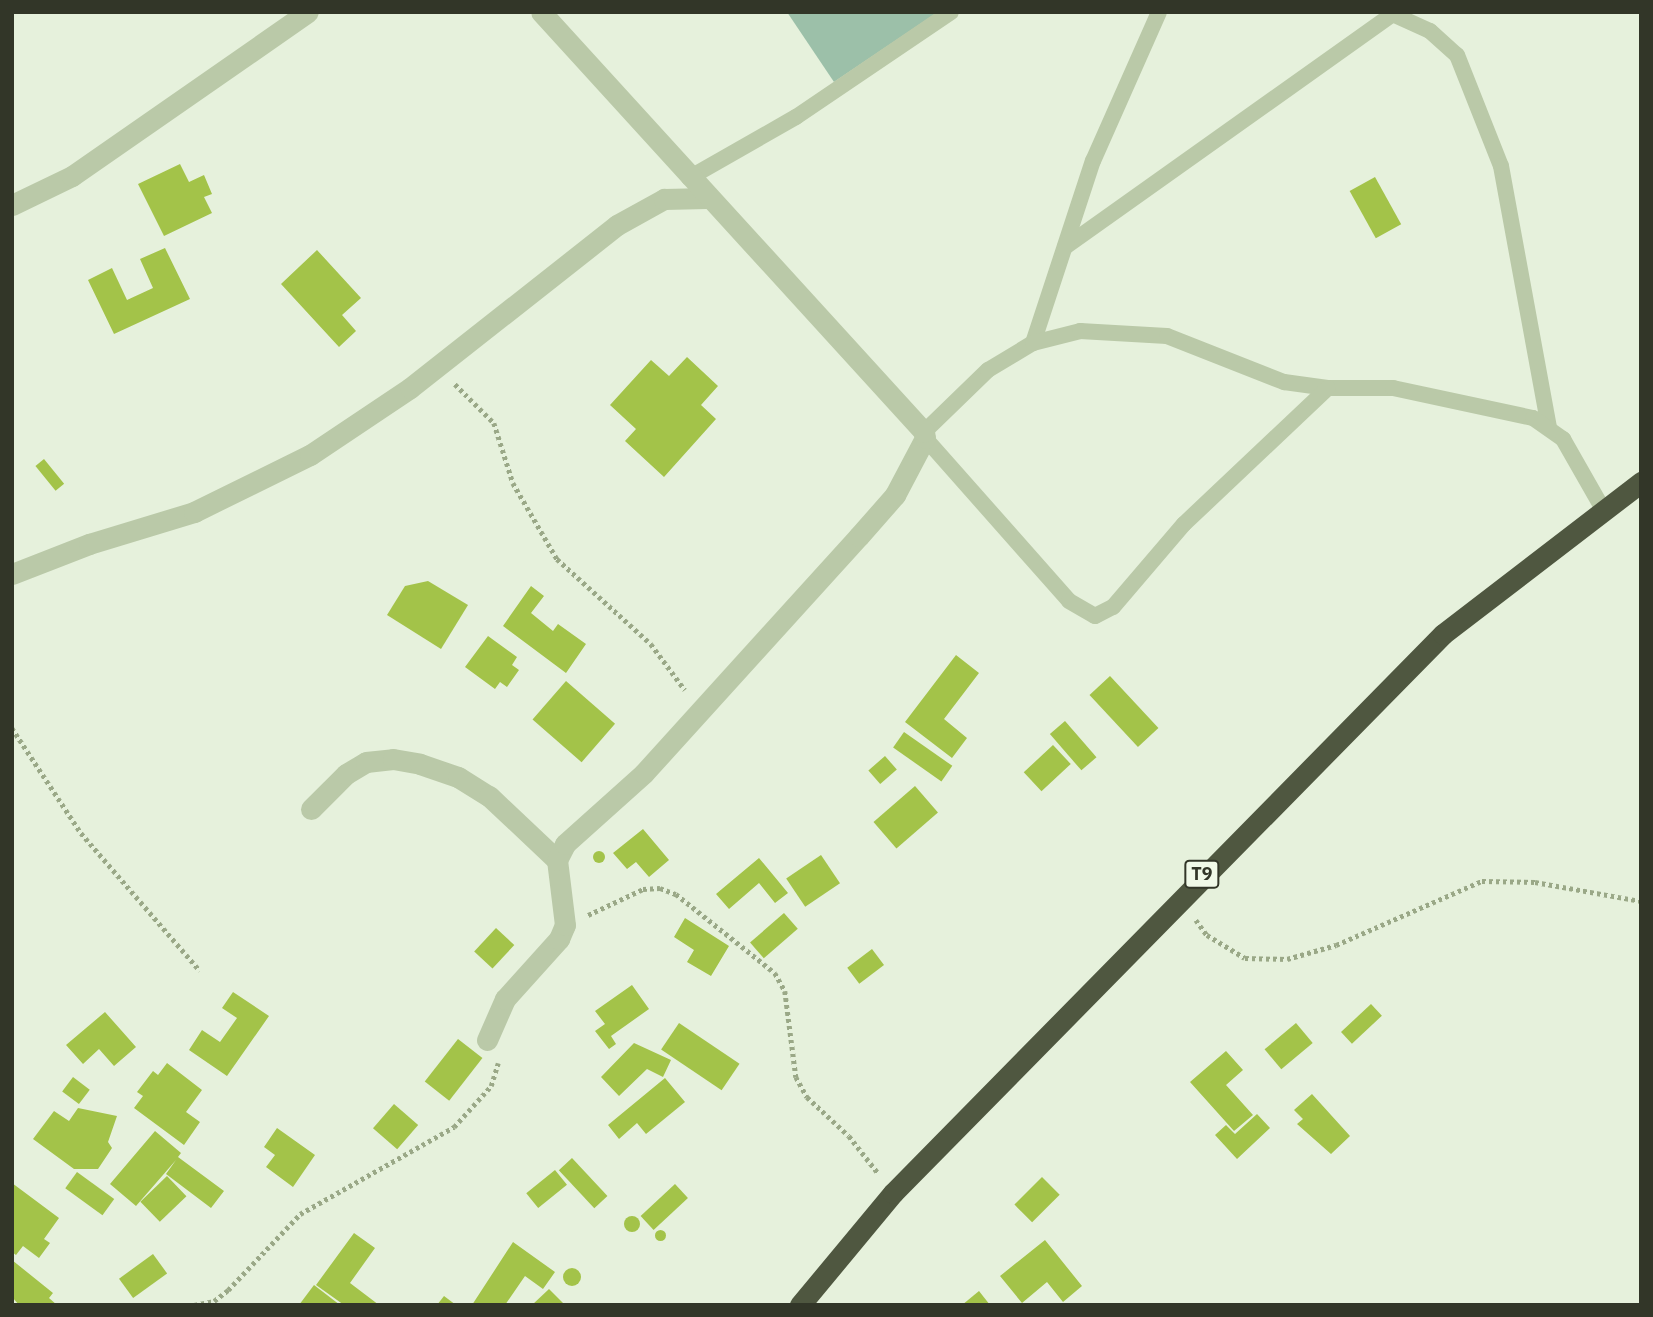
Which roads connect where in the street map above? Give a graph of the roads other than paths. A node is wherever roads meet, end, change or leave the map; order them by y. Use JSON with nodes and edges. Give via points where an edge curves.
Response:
{"nodes":[{"id":1,"x":308,"y":12,"type":"edge"},
{"id":2,"x":541,"y":12,"type":"edge"},
{"id":3,"x":951,"y":12,"type":"edge"},
{"id":4,"x":1159,"y":12,"type":"edge"},
{"id":5,"x":1389,"y":13,"type":"edge"},
{"id":6,"x":689,"y":178,"type":"junction"},
{"id":7,"x":707,"y":198,"type":"junction"},
{"id":8,"x":12,"y":205,"type":"edge"},
{"id":9,"x":1065,"y":247,"type":"junction"},
{"id":10,"x":1033,"y":343,"type":"junction"},
{"id":11,"x":1328,"y":388,"type":"junction"},
{"id":12,"x":1549,"y":427,"type":"junction"},
{"id":13,"x":925,"y":435,"type":"junction"},
{"id":14,"x":1641,"y":482,"type":"edge"},
{"id":15,"x":1604,"y":509,"type":"junction"},
{"id":16,"x":12,"y":574,"type":"edge"},
{"id":17,"x":311,"y":809,"type":"dead end"},
{"id":18,"x":556,"y":860,"type":"junction"},
{"id":19,"x":487,"y":1040,"type":"road end"},
{"id":20,"x":800,"y":1305,"type":"edge"}],
"edges":[{"from":1,"to":8,"type":"street","via":[[72,176]]},
{"from":2,"to":6,"type":"street"},
{"from":3,"to":6,"type":"lane","via":[[796,117]]},
{"from":4,"to":9,"type":"lane","via":[[1093,161]]},
{"from":5,"to":9,"type":"lane"},
{"from":5,"to":12,"type":"lane","via":[[1430,31],[1457,55],[1501,166]]},
{"from":6,"to":7,"type":"street"},
{"from":7,"to":13,"type":"street"},
{"from":7,"to":16,"type":"street","via":[[664,199],[645,208],[410,387],[310,454],[194,512],[89,544]]},
{"from":9,"to":10,"type":"lane"},
{"from":10,"to":11,"type":"lane","via":[[1080,331],[1167,336],[1269,377]]},
{"from":10,"to":13,"type":"lane","via":[[989,370]]},
{"from":11,"to":12,"type":"lane","via":[[1393,388],[1447,397],[1533,418]]},
{"from":11,"to":13,"type":"lane","via":[[1193,515],[1113,607],[1095,616],[1069,601]]},
{"from":12,"to":15,"type":"lane","via":[[1563,439]]},
{"from":13,"to":18,"type":"street","via":[[895,495],[644,773],[565,844]]},
{"from":14,"to":15,"type":"highway","number":"T9"},
{"from":15,"to":20,"type":"highway","number":"T9","via":[[1443,634],[1179,897],[893,1193]]},
{"from":17,"to":18,"type":"street","via":[[346,774],[366,762],[393,759],[420,764],[457,777],[489,796]]},
{"from":18,"to":19,"type":"street","via":[[565,925],[559,939],[505,999]]}]}
